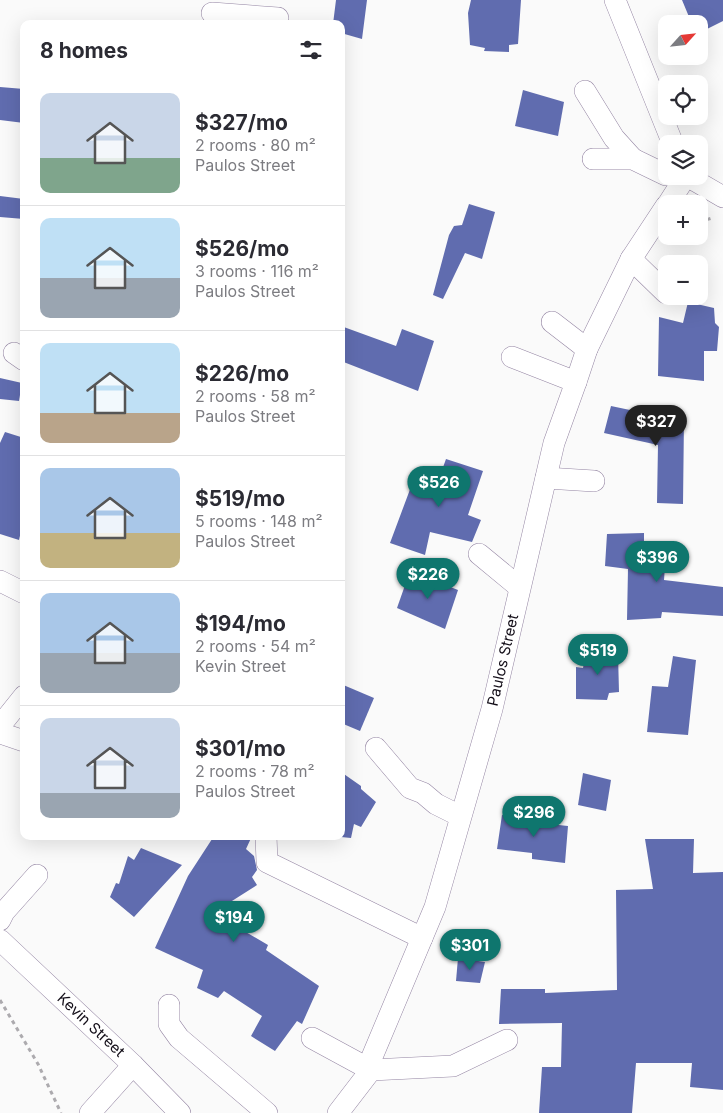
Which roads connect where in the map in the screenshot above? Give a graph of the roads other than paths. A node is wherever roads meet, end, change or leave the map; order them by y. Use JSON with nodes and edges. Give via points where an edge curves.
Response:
{"nodes":[{"id":1,"x":617,"y":1,"type":"edge"},
{"id":2,"x":212,"y":12,"type":"edge"},
{"id":3,"x":278,"y":18,"type":"dead end"},
{"id":4,"x":585,"y":91,"type":"dead end"},
{"id":5,"x":669,"y":135,"type":"edge"},
{"id":6,"x":593,"y":159,"type":"dead end"},
{"id":7,"x":633,"y":159,"type":"junction"},
{"id":8,"x":658,"y":171,"type":"edge"},
{"id":9,"x":702,"y":185,"type":"edge"},
{"id":10,"x":723,"y":197,"type":"edge"},
{"id":11,"x":658,"y":218,"type":"edge"},
{"id":12,"x":631,"y":259,"type":"junction"},
{"id":13,"x":658,"y":285,"type":"edge"},
{"id":14,"x":552,"y":322,"type":"dead end"},
{"id":15,"x":587,"y":349,"type":"junction"},
{"id":16,"x":512,"y":357,"type":"dead end"},
{"id":17,"x":576,"y":382,"type":"junction"},
{"id":18,"x":546,"y":478,"type":"junction"},
{"id":19,"x":594,"y":481,"type":"dead end"},
{"id":20,"x":479,"y":554,"type":"dead end"},
{"id":21,"x":0,"y":581,"type":"edge"},
{"id":22,"x":519,"y":587,"type":"junction"},
{"id":23,"x":20,"y":591,"type":"edge"},
{"id":24,"x":20,"y":701,"type":"edge"},
{"id":25,"x":0,"y":726,"type":"edge"},
{"id":26,"x":0,"y":733,"type":"edge"},
{"id":27,"x":20,"y":740,"type":"edge"},
{"id":28,"x":376,"y":748,"type":"dead end"},
{"id":29,"x":460,"y":816,"type":"junction"},
{"id":30,"x":266,"y":840,"type":"edge"},
{"id":31,"x":37,"y":875,"type":"dead end"},
{"id":32,"x":0,"y":920,"type":"edge"},
{"id":33,"x":422,"y":938,"type":"junction"},
{"id":34,"x":0,"y":940,"type":"edge"},
{"id":35,"x":169,"y":1005,"type":"dead end"},
{"id":36,"x":312,"y":1038,"type":"dead end"},
{"id":37,"x":507,"y":1040,"type":"dead end"},
{"id":38,"x":134,"y":1065,"type":"junction"},
{"id":39,"x":371,"y":1070,"type":"junction"},
{"id":40,"x":90,"y":1113,"type":"edge"},
{"id":41,"x":180,"y":1113,"type":"edge"},
{"id":42,"x":267,"y":1113,"type":"edge"},
{"id":43,"x":338,"y":1113,"type":"edge"}],
"edges":[{"from":1,"to":5,"type":"street"},
{"from":2,"to":3,"type":"street"},
{"from":4,"to":7,"type":"street","via":[[614,138]]},
{"from":6,"to":7,"type":"street"},
{"from":7,"to":8,"type":"street"},
{"from":9,"to":10,"type":"street"},
{"from":11,"to":12,"type":"street","name":"Paulos Street"},
{"from":12,"to":13,"type":"street"},
{"from":12,"to":15,"type":"street","name":"Paulos Street"},
{"from":14,"to":15,"type":"street"},
{"from":15,"to":17,"type":"street","name":"Paulos Street"},
{"from":16,"to":17,"type":"street"},
{"from":17,"to":18,"type":"street","name":"Paulos Street","via":[[554,443]]},
{"from":18,"to":19,"type":"street"},
{"from":18,"to":22,"type":"street","name":"Paulos Street"},
{"from":20,"to":22,"type":"street"},
{"from":21,"to":23,"type":"street"},
{"from":22,"to":29,"type":"street","name":"Paulos Street","via":[[492,709]]},
{"from":24,"to":25,"type":"street"},
{"from":26,"to":27,"type":"street"},
{"from":28,"to":29,"type":"street","via":[[410,788]]},
{"from":29,"to":33,"type":"street","name":"Paulos Street","via":[[435,907]]},
{"from":30,"to":33,"type":"street","via":[[267,862]]},
{"from":31,"to":32,"type":"street"},
{"from":33,"to":39,"type":"street","name":"Paulos Street","via":[[372,1057]]},
{"from":34,"to":38,"type":"street","name":"Kevin Street"},
{"from":35,"to":42,"type":"street","via":[[169,1024],[179,1038]]},
{"from":36,"to":39,"type":"street"},
{"from":37,"to":39,"type":"street","via":[[453,1066]]},
{"from":38,"to":40,"type":"street"},
{"from":38,"to":41,"type":"street","name":"Kevin Street"},
{"from":39,"to":43,"type":"street","name":"Paulos Street"}]}
